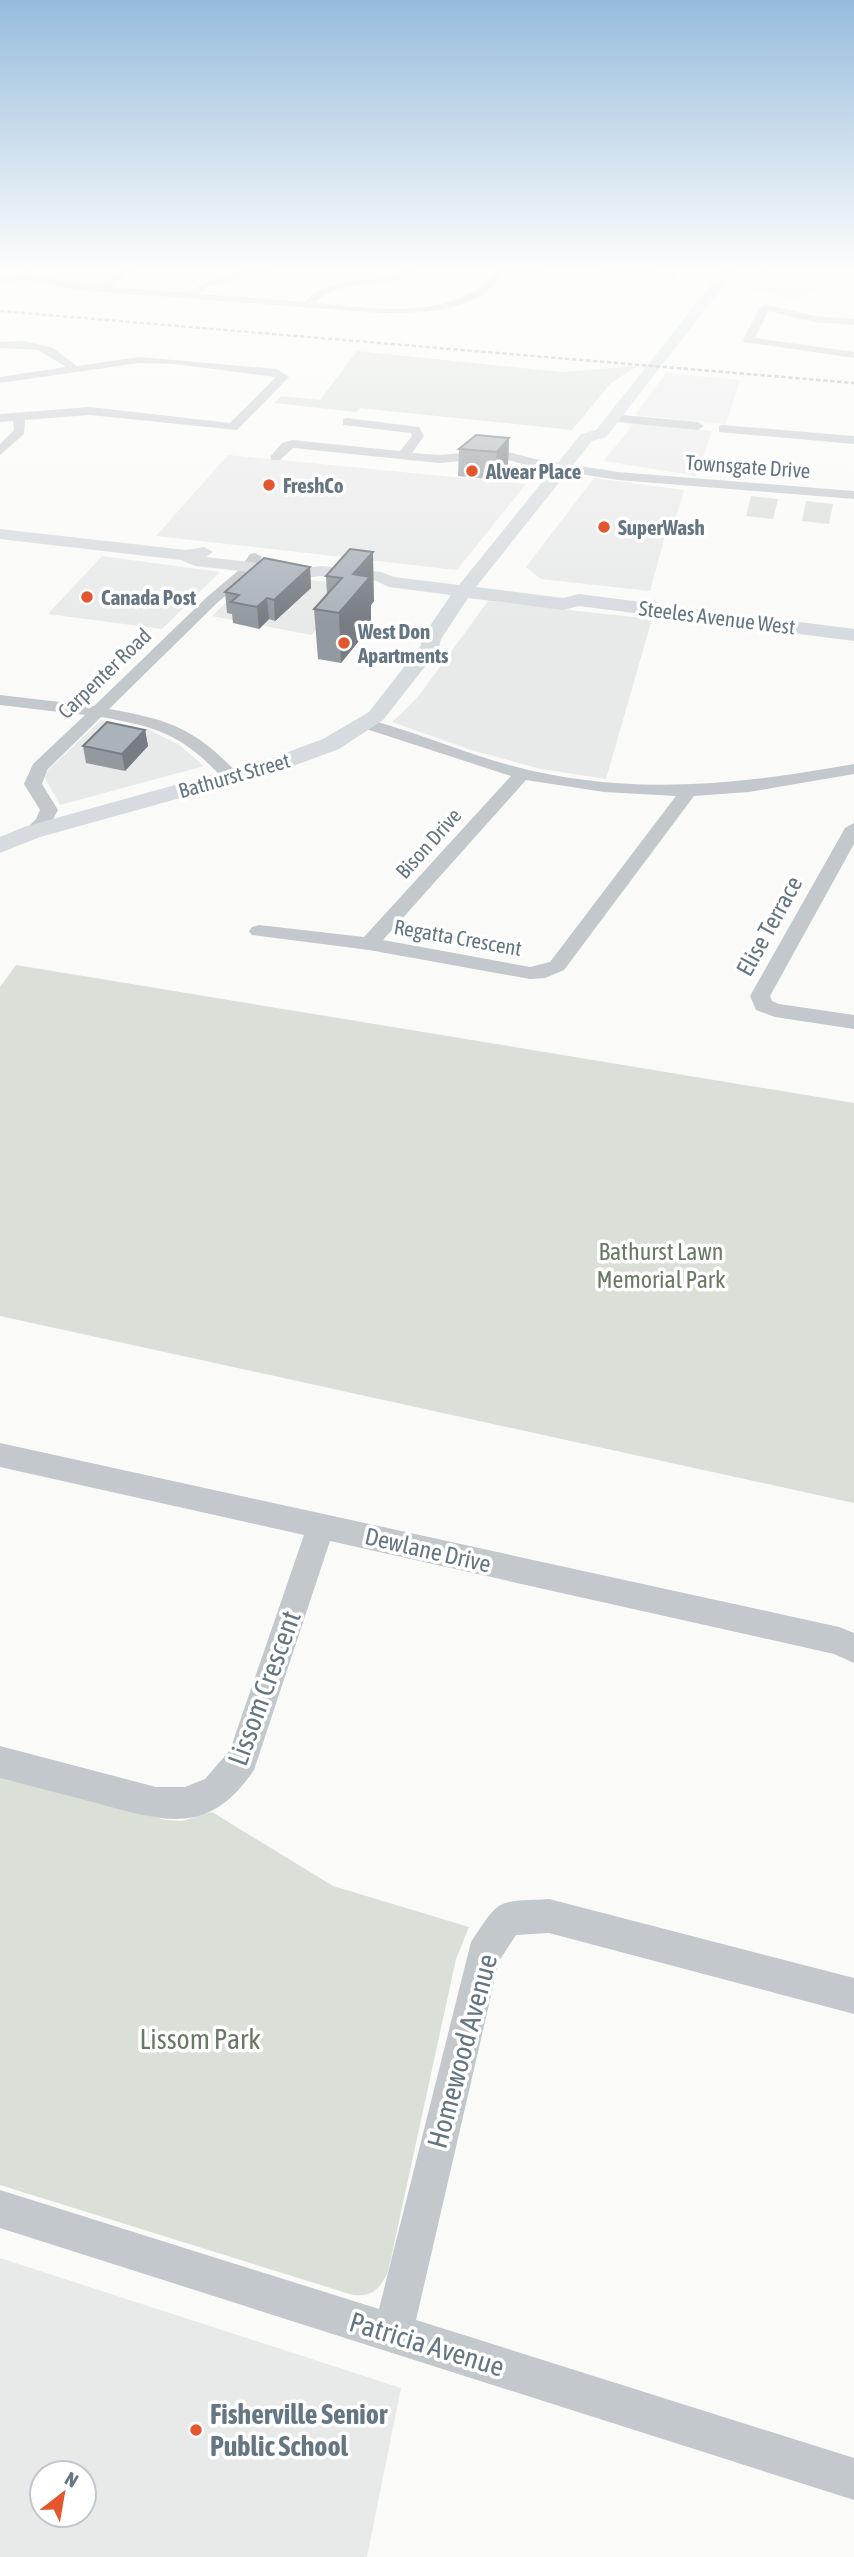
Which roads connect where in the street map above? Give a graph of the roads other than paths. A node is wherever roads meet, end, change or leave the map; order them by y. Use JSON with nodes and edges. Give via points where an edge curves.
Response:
{"nodes":[{"id":1,"x":275,"y":385,"type":"edge"},
{"id":2,"x":638,"y":385,"type":"edge"},
{"id":3,"x":146,"y":406,"type":"dead end"},
{"id":4,"x":19,"y":416,"type":"junction"},
{"id":5,"x":134,"y":416,"type":"junction"},
{"id":6,"x":0,"y":418,"type":"edge"},
{"id":7,"x":612,"y":418,"type":"junction"},
{"id":8,"x":698,"y":426,"type":"dead end"},
{"id":9,"x":723,"y":429,"type":"dead end"},
{"id":10,"x":340,"y":430,"type":"junction"},
{"id":11,"x":854,"y":440,"type":"edge"},
{"id":12,"x":0,"y":451,"type":"edge"},
{"id":13,"x":404,"y":455,"type":"junction"},
{"id":14,"x":593,"y":455,"type":"junction"},
{"id":15,"x":276,"y":457,"type":"dead end"},
{"id":16,"x":564,"y":465,"type":"junction"},
{"id":17,"x":571,"y":486,"type":"dead end"},
{"id":18,"x":854,"y":495,"type":"edge"},
{"id":19,"x":0,"y":534,"type":"edge"},
{"id":20,"x":252,"y":562,"type":"junction"},
{"id":21,"x":482,"y":586,"type":"junction"},
{"id":22,"x":854,"y":635,"type":"edge"},
{"id":23,"x":0,"y":700,"type":"edge"},
{"id":24,"x":96,"y":713,"type":"junction"},
{"id":25,"x":366,"y":724,"type":"junction"},
{"id":26,"x":854,"y":769,"type":"edge"},
{"id":27,"x":522,"y":774,"type":"junction"},
{"id":28,"x":231,"y":777,"type":"junction"},
{"id":29,"x":688,"y":792,"type":"junction"},
{"id":30,"x":854,"y":828,"type":"edge"},
{"id":31,"x":32,"y":832,"type":"junction"},
{"id":32,"x":0,"y":846,"type":"edge"},
{"id":33,"x":259,"y":931,"type":"dead end"},
{"id":34,"x":369,"y":944,"type":"junction"},
{"id":35,"x":854,"y":1022,"type":"edge"},
{"id":36,"x":0,"y":1455,"type":"edge"},
{"id":37,"x":321,"y":1526,"type":"junction"},
{"id":38,"x":854,"y":1649,"type":"edge"},
{"id":39,"x":0,"y":1762,"type":"edge"},
{"id":40,"x":854,"y":1996,"type":"edge"},
{"id":41,"x":0,"y":2209,"type":"edge"},
{"id":42,"x":393,"y":2332,"type":"junction"},
{"id":43,"x":854,"y":2479,"type":"edge"}],
"edges":[{"from":1,"to":5,"type":"street","via":[[236,426]]},
{"from":2,"to":7,"type":"main road","name":"Bathurst Street"},
{"from":3,"to":5,"type":"street"},
{"from":4,"to":5,"type":"street","via":[[90,411]]},
{"from":4,"to":6,"type":"street"},
{"from":4,"to":12,"type":"street","via":[[20,431]]},
{"from":7,"to":8,"type":"street"},
{"from":7,"to":14,"type":"main road","name":"Bathurst Street"},
{"from":9,"to":11,"type":"street"},
{"from":10,"to":13,"type":"street","name":"Townsgate Drive"},
{"from":10,"to":13,"type":"street","via":[[415,430],[418,436]]},
{"from":10,"to":15,"type":"street","via":[[288,444]]},
{"from":13,"to":16,"type":"street","name":"Townsgate Drive","via":[[439,459],[500,454]]},
{"from":14,"to":16,"type":"street","name":"Townsgate Drive"},
{"from":14,"to":16,"type":"main road","name":"Bathurst Street","via":[[587,437]]},
{"from":14,"to":17,"type":"main road","name":"Bathurst Street"},
{"from":14,"to":18,"type":"street","name":"Townsgate Drive","via":[[638,476]]},
{"from":16,"to":21,"type":"main road","name":"Bathurst Street"},
{"from":19,"to":20,"type":"main road","name":"Steeles Avenue West","via":[[186,555],[195,561]]},
{"from":20,"to":21,"type":"main road","name":"Steeles Avenue West","via":[[303,573],[322,570],[381,577],[389,582]]},
{"from":20,"to":24,"type":"street","name":"Carpenter Road"},
{"from":21,"to":22,"type":"main road","name":"Steeles Avenue West","via":[[563,604],[579,600]]},
{"from":21,"to":25,"type":"main road","name":"Bathurst Street","via":[[446,642],[431,646]]},
{"from":23,"to":24,"type":"street"},
{"from":24,"to":28,"type":"street","via":[[167,727],[192,740]]},
{"from":24,"to":31,"type":"street","name":"Carpenter Road","via":[[39,768],[33,784],[49,810]]},
{"from":25,"to":27,"type":"street"},
{"from":25,"to":28,"type":"main road","name":"Bathurst Street","via":[[331,744]]},
{"from":26,"to":29,"type":"street"},
{"from":27,"to":29,"type":"street","via":[[601,788]]},
{"from":27,"to":34,"type":"street","name":"Bison Drive"},
{"from":28,"to":31,"type":"main road","name":"Bathurst Street"},
{"from":29,"to":34,"type":"street","name":"Regatta Crescent","via":[[557,966],[545,972]]},
{"from":30,"to":35,"type":"street","name":"Elise Terrace","via":[[760,996],[763,1005],[775,1010]]},
{"from":31,"to":32,"type":"main road","name":"Bathurst Street"},
{"from":33,"to":34,"type":"street","name":"Regatta Crescent"},
{"from":36,"to":37,"type":"street","name":"Dewlane Drive"},
{"from":37,"to":38,"type":"street","name":"Dewlane Drive","via":[[839,1641]]},
{"from":37,"to":39,"type":"street","name":"Lissom Crescent","via":[[243,1759],[214,1793],[180,1805],[156,1803]]},
{"from":40,"to":42,"type":"street","name":"Homewood Avenue","via":[[549,1916],[507,1918],[483,1954]]},
{"from":41,"to":42,"type":"street","name":"Patricia Avenue"},
{"from":42,"to":43,"type":"street","name":"Patricia Avenue"}]}
